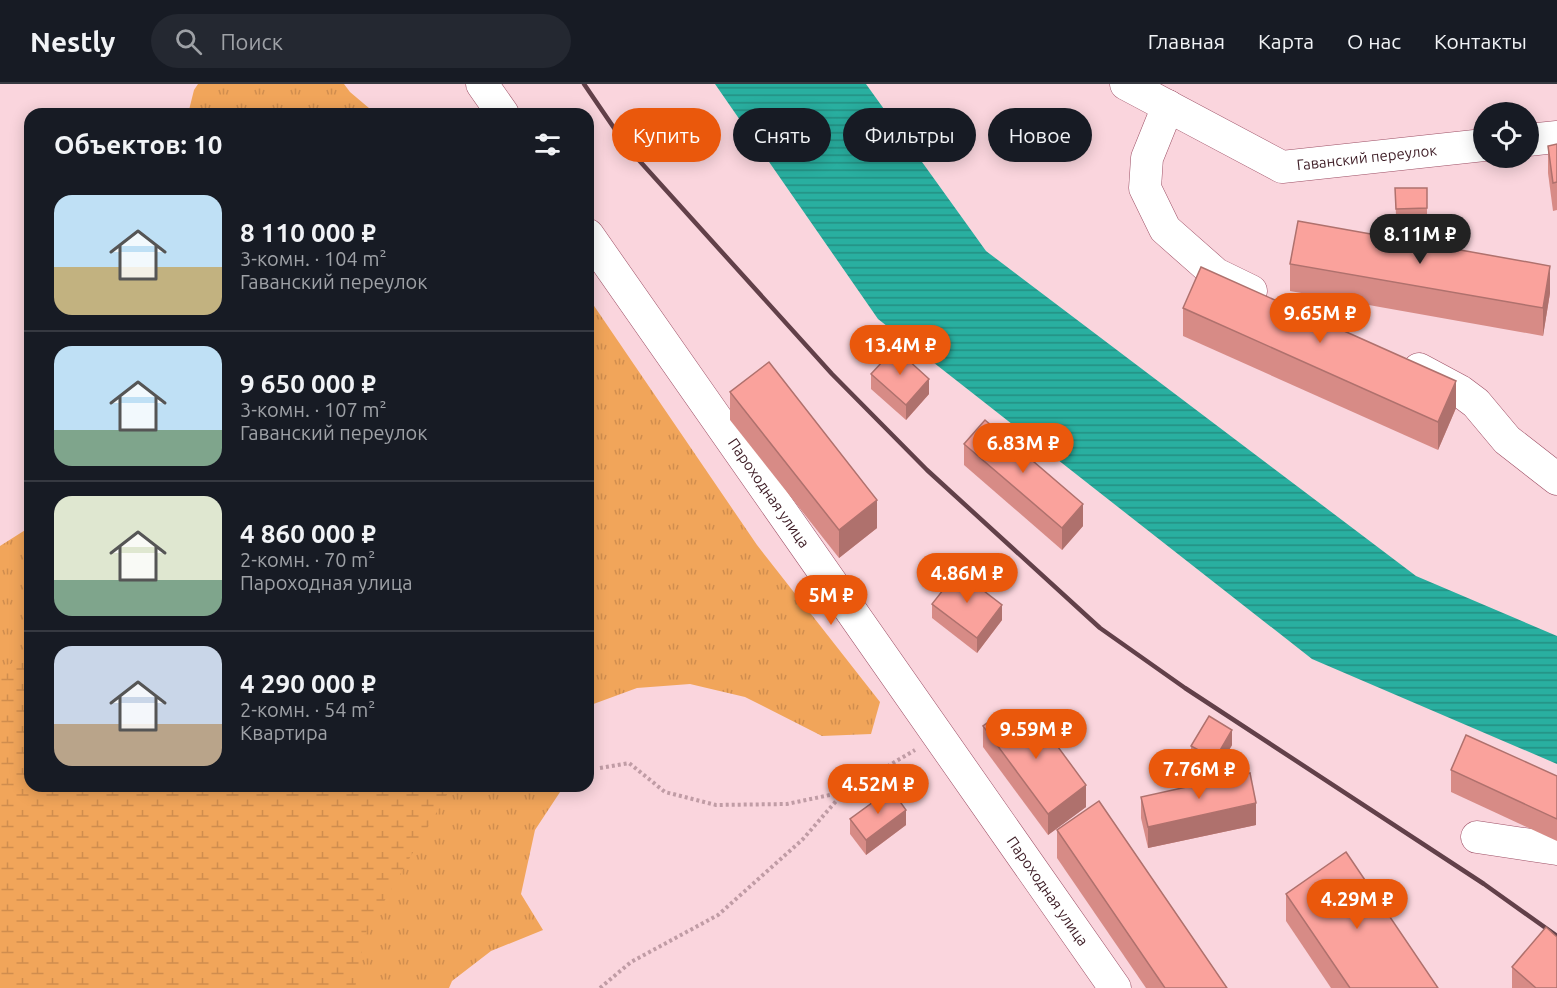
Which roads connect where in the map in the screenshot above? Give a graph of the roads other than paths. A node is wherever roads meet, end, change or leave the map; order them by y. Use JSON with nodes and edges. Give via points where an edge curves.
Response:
{"nodes":[{"id":1,"x":482,"y":84,"type":"edge"},
{"id":2,"x":1126,"y":84,"type":"edge"},
{"id":3,"x":1168,"y":106,"type":"junction"},
{"id":4,"x":499,"y":108,"type":"edge"},
{"id":5,"x":1557,"y":137,"type":"edge"},
{"id":6,"x":1539,"y":139,"type":"edge"},
{"id":7,"x":1473,"y":146,"type":"edge"},
{"id":8,"x":594,"y":244,"type":"edge"},
{"id":9,"x":1278,"y":303,"type":"edge"},
{"id":10,"x":1392,"y":356,"type":"edge"},
{"id":11,"x":1557,"y":479,"type":"edge"},
{"id":12,"x":1477,"y":837,"type":"dead end"},
{"id":13,"x":1557,"y":849,"type":"edge"},
{"id":14,"x":1114,"y":988,"type":"edge"}],
"edges":[{"from":1,"to":4,"type":"street"},
{"from":2,"to":3,"type":"street","name":"Гаванский переулок"},
{"from":3,"to":7,"type":"street","name":"Гаванский переулок","via":[[1282,167]]},
{"from":3,"to":9,"type":"street","via":[[1147,158],[1145,188],[1165,229],[1216,274]]},
{"from":5,"to":6,"type":"street"},
{"from":8,"to":14,"type":"street","name":"Пароходная улица"},
{"from":10,"to":11,"type":"street","via":[[1460,391],[1476,403],[1507,440]]},
{"from":12,"to":13,"type":"street"}]}
